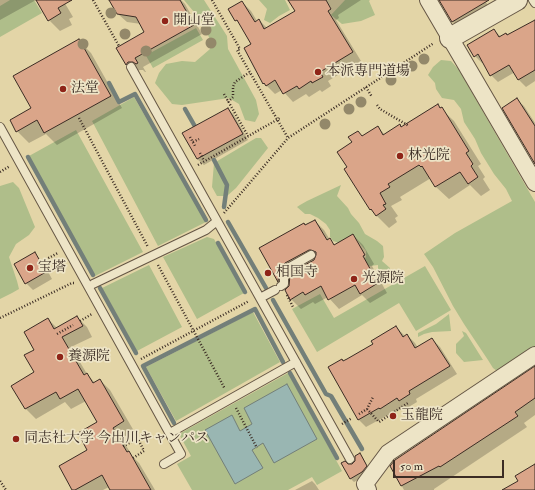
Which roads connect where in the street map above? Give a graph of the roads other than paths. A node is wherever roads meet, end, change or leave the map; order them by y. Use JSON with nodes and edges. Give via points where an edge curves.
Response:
{"nodes":[{"id":1,"x":428,"y":0,"type":"edge"},
{"id":2,"x":517,"y":0,"type":"edge"},
{"id":3,"x":533,"y":0,"type":"edge"},
{"id":4,"x":535,"y":3,"type":"edge"},
{"id":5,"x":449,"y":36,"type":"junction"},
{"id":6,"x":131,"y":67,"type":"dead end"},
{"id":7,"x":0,"y":127,"type":"edge"},
{"id":8,"x":535,"y":183,"type":"edge"},
{"id":9,"x":217,"y":221,"type":"junction"},
{"id":10,"x":311,"y":255,"type":"dead end"},
{"id":11,"x":93,"y":284,"type":"dead end"},
{"id":12,"x":259,"y":297,"type":"junction"},
{"id":13,"x":535,"y":355,"type":"edge"},
{"id":14,"x":296,"y":362,"type":"junction"},
{"id":15,"x":170,"y":433,"type":"junction"},
{"id":16,"x":350,"y":459,"type":"dead end"},
{"id":17,"x":164,"y":464,"type":"dead end"},
{"id":18,"x":365,"y":484,"type":"edge"}],
"edges":[{"from":1,"to":5,"type":"street"},
{"from":2,"to":5,"type":"street"},
{"from":3,"to":4,"type":"lane"},
{"from":5,"to":8,"type":"street"},
{"from":6,"to":9,"type":"lane"},
{"from":7,"to":15,"type":"lane"},
{"from":9,"to":11,"type":"lane","via":[[206,230]]},
{"from":9,"to":12,"type":"lane"},
{"from":10,"to":12,"type":"lane","via":[[288,268],[284,273],[284,284]]},
{"from":12,"to":14,"type":"lane"},
{"from":13,"to":18,"type":"street","via":[[388,454]]},
{"from":14,"to":15,"type":"lane"},
{"from":14,"to":16,"type":"lane"},
{"from":15,"to":17,"type":"lane","via":[[181,454]]}]}
